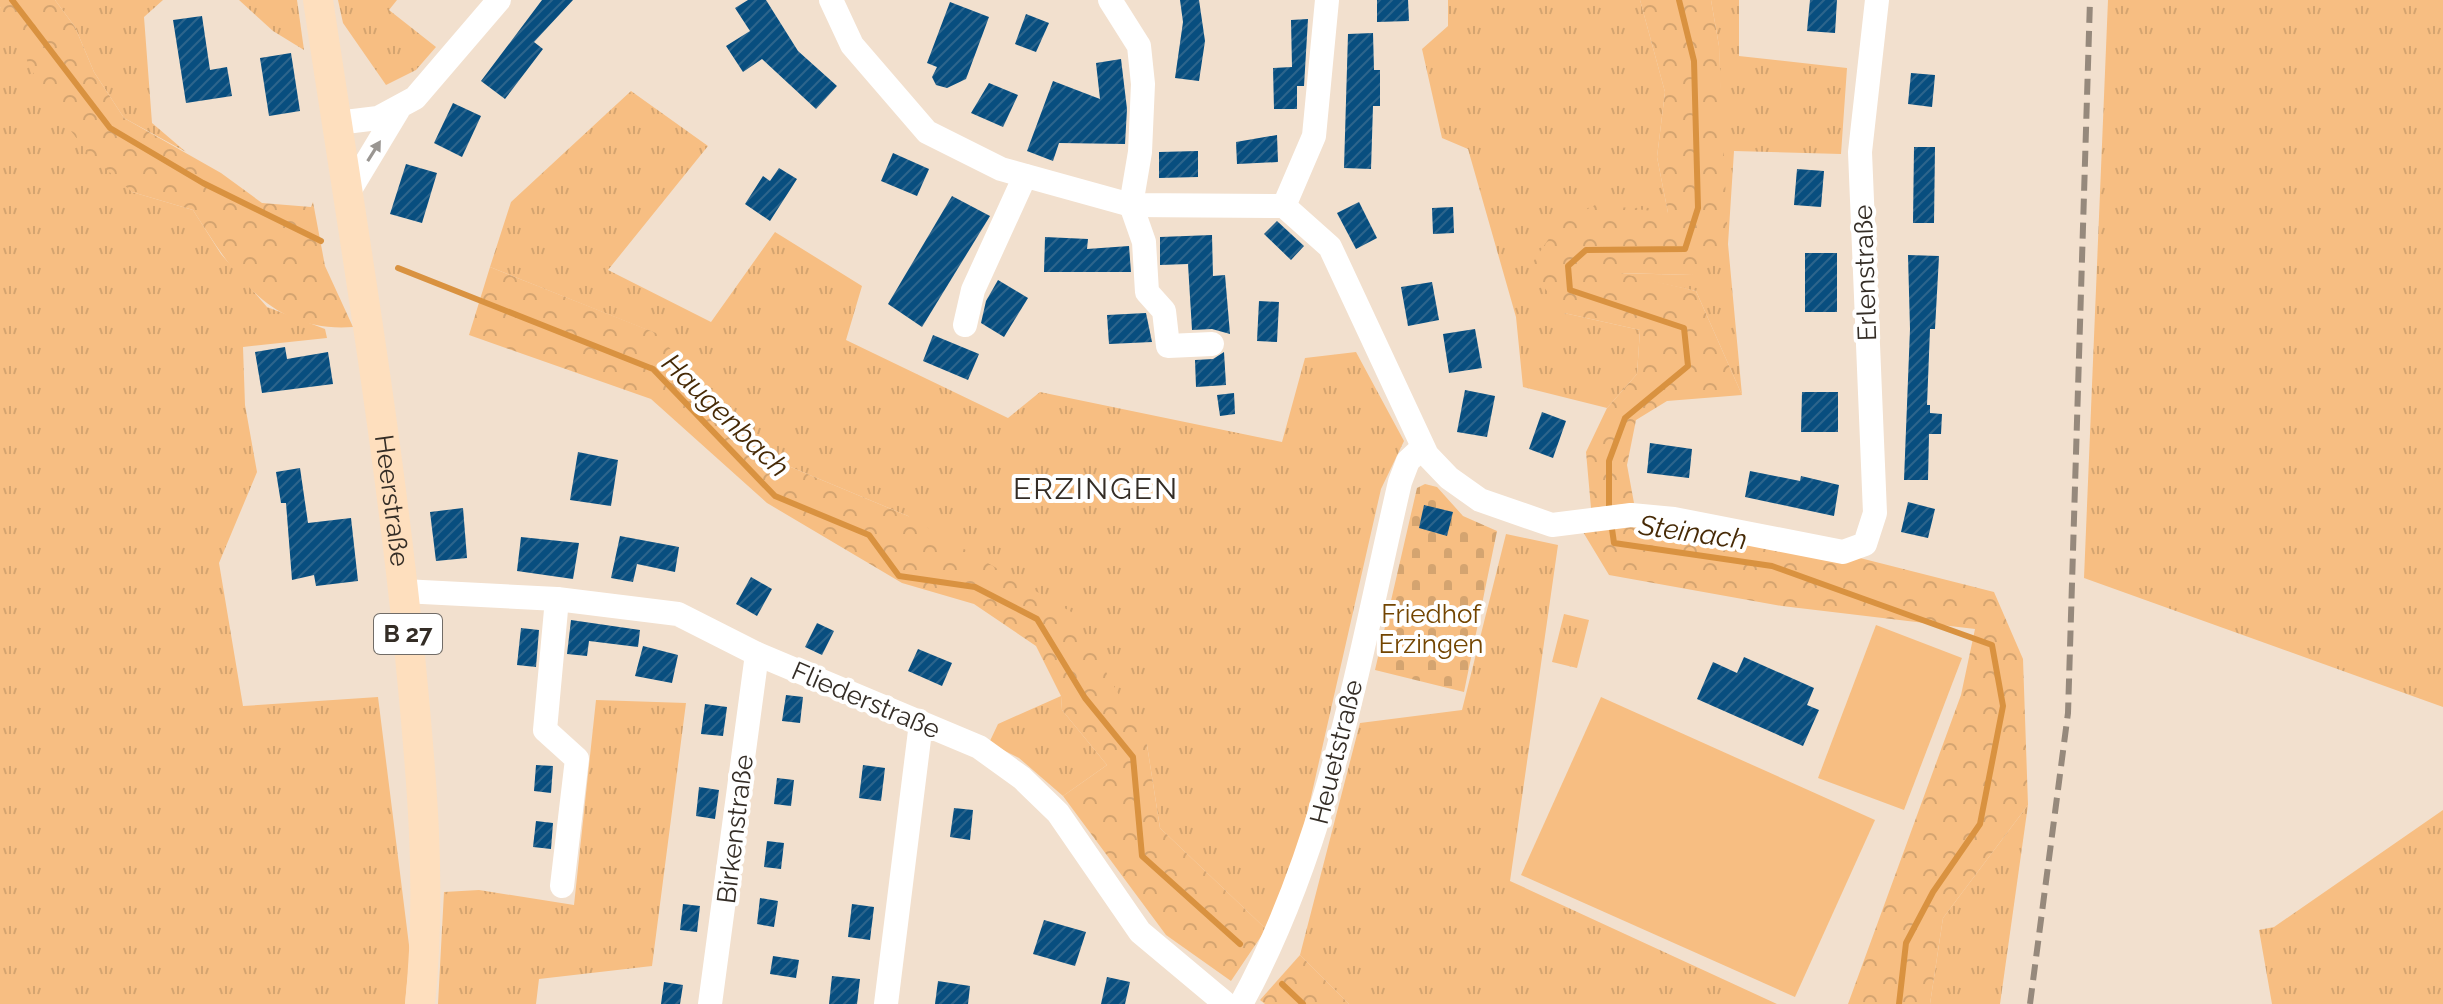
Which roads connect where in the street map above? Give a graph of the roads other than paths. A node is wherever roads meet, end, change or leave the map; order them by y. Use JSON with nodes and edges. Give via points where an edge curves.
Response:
{"nodes":[{"id":1,"x":318,"y":0,"type":"edge"},
{"id":2,"x":499,"y":0,"type":"edge"},
{"id":3,"x":831,"y":0,"type":"edge"},
{"id":4,"x":1110,"y":0,"type":"edge"},
{"id":5,"x":1327,"y":0,"type":"edge"},
{"id":6,"x":1877,"y":0,"type":"edge"},
{"id":7,"x":398,"y":110,"type":"junction"},
{"id":8,"x":337,"y":123,"type":"junction"},
{"id":9,"x":1025,"y":176,"type":"junction"},
{"id":10,"x":348,"y":193,"type":"junction"},
{"id":11,"x":1131,"y":205,"type":"junction"},
{"id":12,"x":1284,"y":206,"type":"junction"},
{"id":13,"x":965,"y":325,"type":"dead end"},
{"id":14,"x":1212,"y":344,"type":"dead end"},
{"id":15,"x":1422,"y":448,"type":"junction"},
{"id":16,"x":403,"y":591,"type":"junction"},
{"id":17,"x":557,"y":599,"type":"junction"},
{"id":18,"x":757,"y":654,"type":"junction"},
{"id":19,"x":921,"y":723,"type":"junction"},
{"id":20,"x":562,"y":886,"type":"dead end"},
{"id":21,"x":420,"y":1004,"type":"edge"},
{"id":22,"x":710,"y":1004,"type":"edge"},
{"id":23,"x":886,"y":1004,"type":"edge"},
{"id":24,"x":1226,"y":1004,"type":"edge"},
{"id":25,"x":1241,"y":1004,"type":"edge"}],
"edges":[{"from":1,"to":8,"type":"main road","name":"Heerstraße","number":"B 27"},
{"from":2,"to":7,"type":"street","via":[[433,79]]},
{"from":3,"to":9,"type":"street","via":[[852,45],[927,132]]},
{"from":4,"to":11,"type":"street","via":[[1139,46],[1143,84]]},
{"from":5,"to":12,"type":"street","via":[[1314,136]]},
{"from":6,"to":15,"type":"street","name":"Erlenstraße","via":[[1860,152],[1875,513],[1865,544],[1843,552],[1631,515],[1552,525],[1480,500],[1449,478]]},
{"from":7,"to":8,"type":"street"},
{"from":10,"to":7,"type":"street","one_way":true},
{"from":8,"to":10,"type":"main road","name":"Heerstraße","number":"B 27"},
{"from":9,"to":11,"type":"street"},
{"from":9,"to":13,"type":"street","via":[[973,290]]},
{"from":10,"to":16,"type":"main road","name":"Heerstraße","number":"B 27"},
{"from":11,"to":12,"type":"street"},
{"from":11,"to":14,"type":"street","via":[[1144,242],[1147,292],[1164,311],[1168,346]]},
{"from":12,"to":15,"type":"street","via":[[1330,247]]},
{"from":15,"to":25,"type":"street","name":"Heuetstraße","via":[[1408,461],[1400,482],[1316,834],[1273,946]]},
{"from":16,"to":17,"type":"street","name":"Fliederstraße"},
{"from":16,"to":21,"type":"main road","name":"Heerstraße","number":"B 27","via":[[426,812],[427,941]]},
{"from":17,"to":18,"type":"street","name":"Fliederstraße","via":[[678,614]]},
{"from":17,"to":20,"type":"street","via":[[545,730],[577,759]]},
{"from":18,"to":19,"type":"street","name":"Fliederstraße"},
{"from":18,"to":22,"type":"street","name":"Birkenstraße"},
{"from":19,"to":23,"type":"street"},
{"from":19,"to":24,"type":"street","name":"Fliederstraße","via":[[979,747],[1022,778],[1058,813],[1140,932]]}]}
